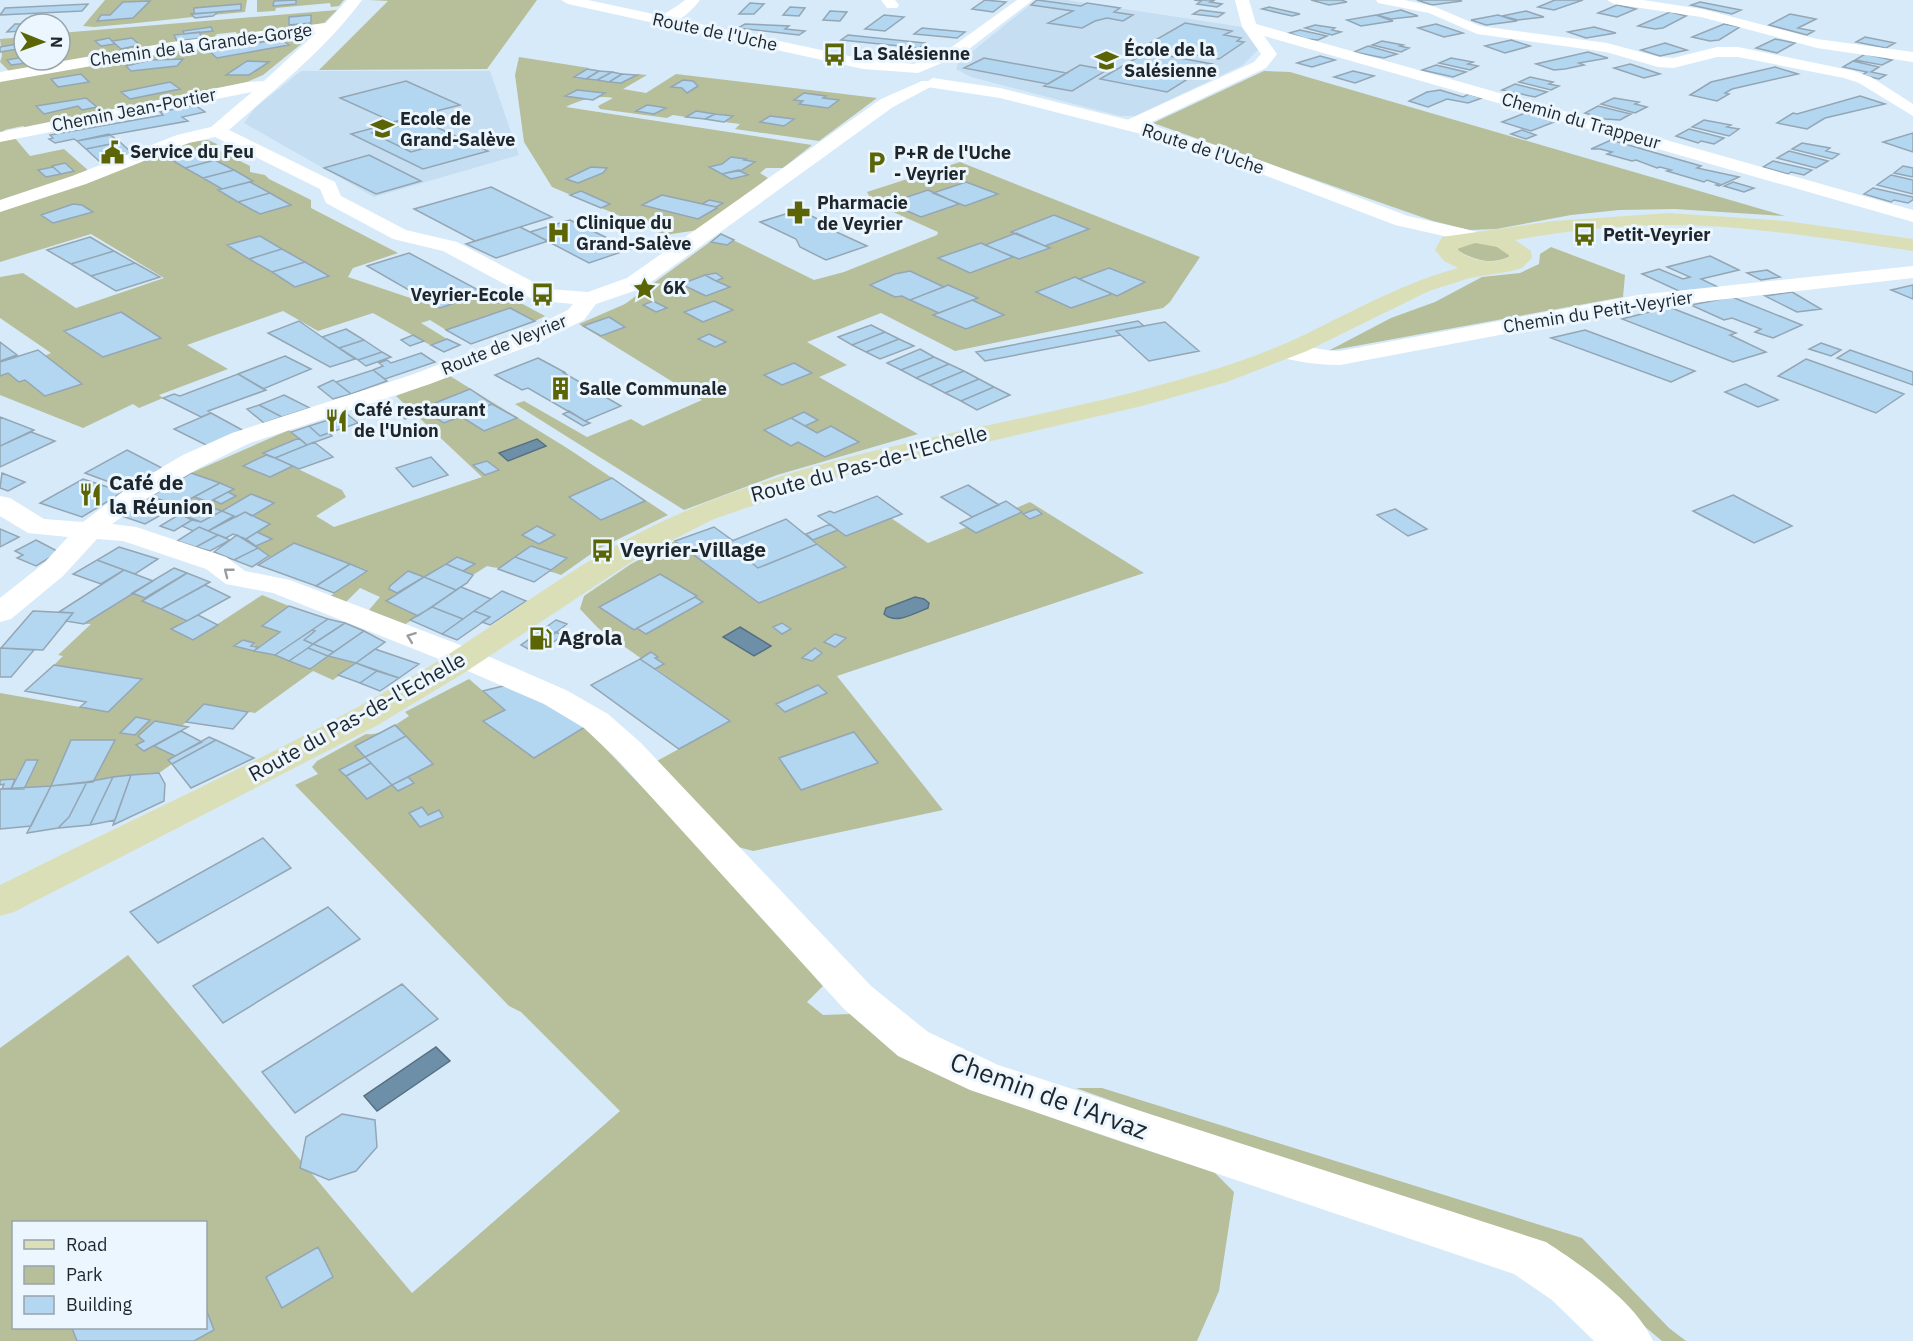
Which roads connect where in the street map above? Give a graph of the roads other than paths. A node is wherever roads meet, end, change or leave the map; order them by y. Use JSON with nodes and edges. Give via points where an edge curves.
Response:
{"nodes":[{"id":1,"x":355,"y":0,"type":"edge"},
{"id":2,"x":567,"y":0,"type":"edge"},
{"id":3,"x":693,"y":0,"type":"edge"},
{"id":4,"x":1026,"y":0,"type":"edge"},
{"id":5,"x":1242,"y":0,"type":"edge"},
{"id":6,"x":1383,"y":0,"type":"edge"},
{"id":7,"x":1614,"y":0,"type":"edge"},
{"id":8,"x":663,"y":21,"type":"junction"},
{"id":9,"x":331,"y":27,"type":"junction"},
{"id":10,"x":1249,"y":27,"type":"junction"},
{"id":11,"x":955,"y":52,"type":"junction"},
{"id":12,"x":1913,"y":57,"type":"edge"},
{"id":13,"x":906,"y":73,"type":"junction"},
{"id":14,"x":0,"y":76,"type":"edge"},
{"id":15,"x":938,"y":78,"type":"junction"},
{"id":16,"x":268,"y":86,"type":"junction"},
{"id":17,"x":887,"y":103,"type":"junction"},
{"id":18,"x":1913,"y":111,"type":"edge"},
{"id":19,"x":1131,"y":125,"type":"junction"},
{"id":20,"x":217,"y":130,"type":"junction"},
{"id":21,"x":0,"y":137,"type":"edge"},
{"id":22,"x":0,"y":206,"type":"edge"},
{"id":23,"x":1913,"y":216,"type":"edge"},
{"id":24,"x":1402,"y":221,"type":"junction"},
{"id":25,"x":1591,"y":224,"type":"junction"},
{"id":26,"x":1481,"y":238,"type":"junction"},
{"id":27,"x":1913,"y":245,"type":"edge"},
{"id":28,"x":1447,"y":251,"type":"junction"},
{"id":29,"x":1521,"y":254,"type":"junction"},
{"id":30,"x":1493,"y":267,"type":"junction"},
{"id":31,"x":1913,"y":272,"type":"edge"},
{"id":32,"x":1420,"y":285,"type":"junction"},
{"id":33,"x":588,"y":299,"type":"junction"},
{"id":34,"x":1286,"y":352,"type":"junction"},
{"id":35,"x":0,"y":504,"type":"edge"},
{"id":36,"x":90,"y":531,"type":"junction"},
{"id":37,"x":0,"y":613,"type":"edge"},
{"id":38,"x":465,"y":658,"type":"junction"},
{"id":39,"x":0,"y":902,"type":"edge"},
{"id":40,"x":1628,"y":1341,"type":"edge"}],
"edges":[{"from":1,"to":9,"type":"street"},
{"from":2,"to":8,"type":"street","name":"Route de l'Uche"},
{"from":3,"to":8,"type":"street","via":[[677,15]]},
{"from":4,"to":11,"type":"street"},
{"from":5,"to":10,"type":"street"},
{"from":6,"to":18,"type":"street","via":[[1433,10],[1477,30],[1607,48],[1658,62],[1673,63],[1726,51],[1797,64],[1865,80]]},
{"from":7,"to":12,"type":"street","via":[[1702,13],[1817,43]]},
{"from":8,"to":13,"type":"street","name":"Route de l'Uche"},
{"from":9,"to":14,"type":"street","name":"Chemin de la Grande-Gorge","via":[[172,47]]},
{"from":9,"to":16,"type":"street"},
{"from":10,"to":19,"type":"street","via":[[1268,50],[1260,65]]},
{"from":10,"to":23,"type":"street","name":"Chemin du Trappeur"},
{"from":11,"to":13,"type":"street"},
{"from":11,"to":15,"type":"street"},
{"from":13,"to":15,"type":"street","name":"Route de l'Uche"},
{"from":13,"to":17,"type":"street","name":"Route de Veyrier"},
{"from":15,"to":17,"type":"street","name":"Route de Veyrier"},
{"from":15,"to":19,"type":"street","name":"Route de l'Uche"},
{"from":16,"to":20,"type":"street"},
{"from":16,"to":21,"type":"street","name":"Chemin Jean-Portier"},
{"from":17,"to":33,"type":"street","name":"Route de Veyrier","via":[[647,275],[623,290]]},
{"from":19,"to":24,"type":"street","name":"Route de l'Uche","via":[[1220,152]]},
{"from":20,"to":22,"type":"street"},
{"from":20,"to":33,"type":"street","via":[[328,186],[333,199],[400,235],[450,246],[542,295]]},
{"from":24,"to":26,"type":"street","name":"Route de l'Uche"},
{"from":24,"to":28,"type":"street","name":"Route de l'Uche"},
{"from":25,"to":26,"type":"main road"},
{"from":25,"to":27,"type":"main road","via":[[1707,220]]},
{"from":25,"to":29,"type":"main road","via":[[1540,241]]},
{"from":26,"to":28,"type":"main road","via":[[1450,242]]},
{"from":26,"to":29,"type":"main road","via":[[1510,244]]},
{"from":28,"to":30,"type":"main road","via":[[1462,261]]},
{"from":28,"to":32,"type":"main road","name":"Route du Pas-de-l'Echelle","via":[[1446,263]]},
{"from":29,"to":30,"type":"main road","name":"Route du Pas-de-l'Echelle","via":[[1515,263]]},
{"from":30,"to":32,"type":"main road","name":"Route du Pas-de-l'Echelle","via":[[1456,273]]},
{"from":31,"to":34,"type":"street","name":"Chemin du Petit-Veyrier","via":[[1638,302],[1340,358]]},
{"from":32,"to":34,"type":"main road","name":"Route du Pas-de-l'Echelle"},
{"from":33,"to":36,"type":"street","name":"Route de Veyrier","via":[[581,311],[568,320],[496,351],[221,447],[139,492]]},
{"from":34,"to":38,"type":"main road","name":"Route du Pas-de-l'Echelle","via":[[1178,389],[879,457],[721,506],[618,554]]},
{"from":35,"to":36,"type":"street","name":"Chemin de l'Arvaz","via":[[38,527]]},
{"from":36,"to":37,"type":"street","name":"Route de Veyrier","via":[[53,570]]},
{"from":38,"to":36,"type":"street","name":"Chemin de l'Arvaz","one_way":true,"via":[[280,586],[236,578],[216,563],[116,531]]},
{"from":38,"to":39,"type":"main road","name":"Route du Pas-de-l'Echelle","via":[[328,737]]},
{"from":38,"to":40,"type":"street","name":"Chemin de l'Arvaz","via":[[555,697],[596,721],[629,751],[856,997],[914,1044],[985,1077],[1529,1257],[1569,1284]]}]}
